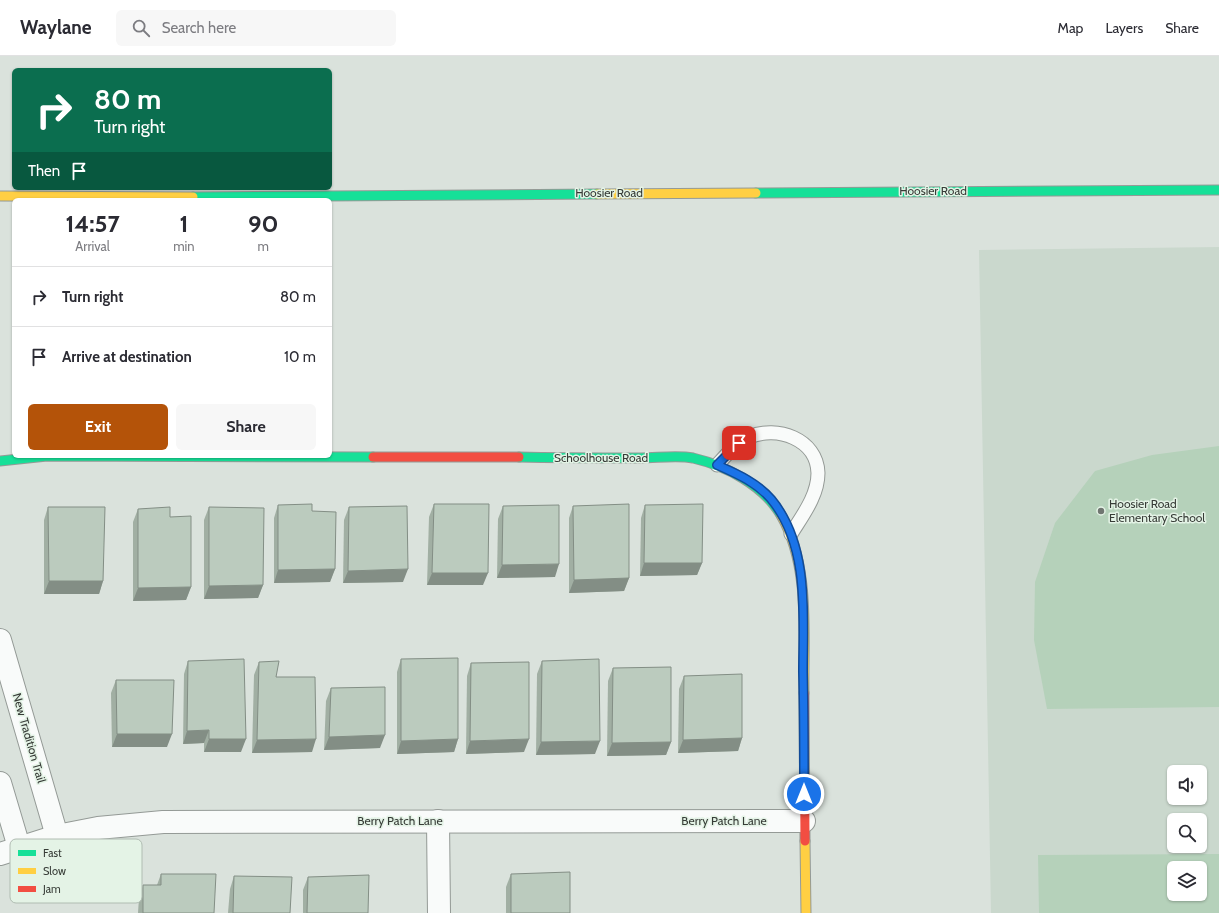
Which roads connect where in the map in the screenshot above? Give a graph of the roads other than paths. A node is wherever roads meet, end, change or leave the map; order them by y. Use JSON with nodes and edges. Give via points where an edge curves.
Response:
{"nodes":[{"id":1,"x":1219,"y":190,"type":"edge"},
{"id":2,"x":0,"y":196,"type":"edge"},
{"id":3,"x":332,"y":457,"type":"edge"},
{"id":4,"x":28,"y":458,"type":"edge"},
{"id":5,"x":0,"y":461,"type":"edge"},
{"id":6,"x":717,"y":465,"type":"junction"},
{"id":7,"x":791,"y":534,"type":"junction"},
{"id":8,"x":0,"y":640,"type":"edge"},
{"id":9,"x":0,"y":783,"type":"edge"},
{"id":10,"x":438,"y":821,"type":"junction"},
{"id":11,"x":804,"y":821,"type":"junction"},
{"id":12,"x":58,"y":836,"type":"junction"},
{"id":13,"x":48,"y":839,"type":"edge"},
{"id":14,"x":10,"y":851,"type":"edge"},
{"id":15,"x":439,"y":913,"type":"edge"},
{"id":16,"x":806,"y":913,"type":"edge"}],
"edges":[{"from":1,"to":2,"type":"street","name":"Hoosier Road","via":[[215,197]]},
{"from":3,"to":6,"type":"street","name":"Schoolhouse Road","via":[[692,458]]},
{"from":4,"to":5,"type":"street","name":"Schoolhouse Road"},
{"from":6,"to":7,"type":"street","name":"Schoolhouse Road","via":[[758,486],[771,500]]},
{"from":6,"to":7,"type":"lane","via":[[739,443],[750,437],[779,433],[793,436],[802,442],[815,458],[818,473],[812,498]]},
{"from":7,"to":11,"type":"street","name":"Schoolhouse Road","via":[[799,564],[803,598]]},
{"from":8,"to":12,"type":"street","name":"New Tradition Trail"},
{"from":9,"to":14,"type":"street"},
{"from":10,"to":11,"type":"street","name":"Berry Patch Lane"},
{"from":10,"to":12,"type":"street","name":"Berry Patch Lane","via":[[163,822],[100,827]]},
{"from":10,"to":15,"type":"street"},
{"from":11,"to":16,"type":"street","name":"Schoolhouse Road"},
{"from":12,"to":13,"type":"street","name":"Berry Patch Lane"}]}
